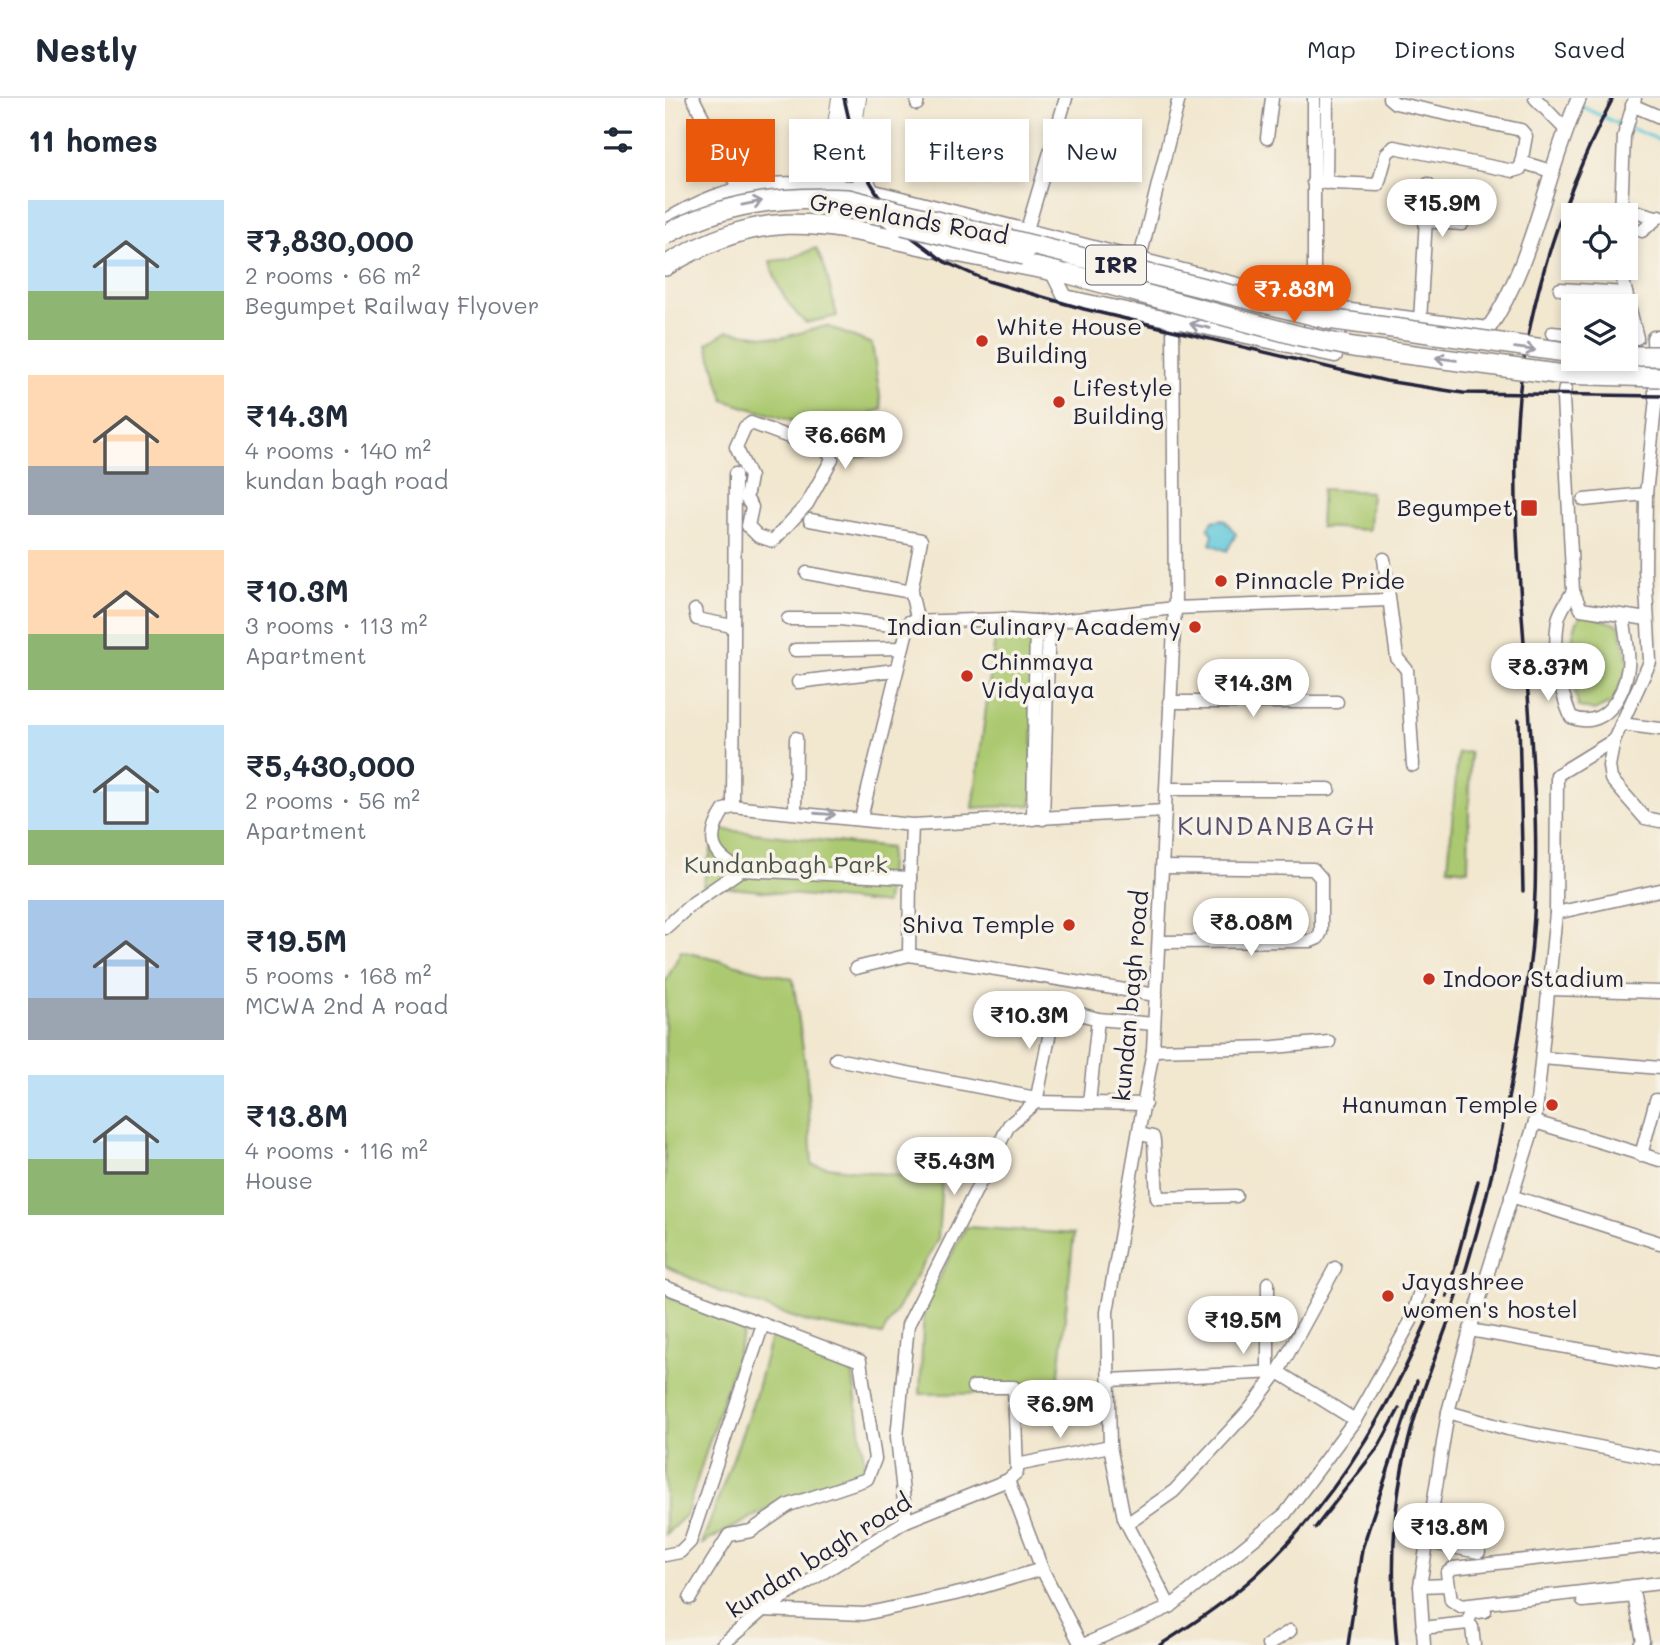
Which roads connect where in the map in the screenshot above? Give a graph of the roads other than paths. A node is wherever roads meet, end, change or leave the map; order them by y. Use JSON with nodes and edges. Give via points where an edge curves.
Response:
{"nodes":[{"id":1,"x":693,"y":98,"type":"edge"},
{"id":2,"x":841,"y":98,"type":"edge"},
{"id":3,"x":857,"y":98,"type":"edge"},
{"id":4,"x":1066,"y":98,"type":"edge"},
{"id":5,"x":1179,"y":98,"type":"edge"},
{"id":6,"x":1272,"y":98,"type":"edge"},
{"id":7,"x":1308,"y":98,"type":"edge"},
{"id":8,"x":1314,"y":98,"type":"edge"},
{"id":9,"x":1327,"y":98,"type":"edge"},
{"id":10,"x":1389,"y":98,"type":"edge"},
{"id":11,"x":1535,"y":98,"type":"edge"},
{"id":12,"x":1579,"y":98,"type":"edge"},
{"id":13,"x":1633,"y":101,"type":"edge"},
{"id":14,"x":1660,"y":117,"type":"edge"},
{"id":15,"x":854,"y":119,"type":"edge"},
{"id":16,"x":1565,"y":129,"type":"junction"},
{"id":17,"x":1267,"y":138,"type":"dead end"},
{"id":18,"x":1320,"y":138,"type":"junction"},
{"id":19,"x":1521,"y":162,"type":"junction"},
{"id":20,"x":1551,"y":171,"type":"junction"},
{"id":21,"x":866,"y":182,"type":"edge"},
{"id":22,"x":1319,"y":182,"type":"junction"},
{"id":23,"x":1427,"y":184,"type":"dead end"},
{"id":24,"x":836,"y":186,"type":"junction"},
{"id":25,"x":739,"y":189,"type":"junction"},
{"id":26,"x":870,"y":190,"type":"junction"},
{"id":27,"x":1621,"y":203,"type":"edge"},
{"id":28,"x":1638,"y":213,"type":"edge"},
{"id":29,"x":1658,"y":216,"type":"edge"},
{"id":30,"x":671,"y":218,"type":"edge"},
{"id":31,"x":1424,"y":221,"type":"junction"},
{"id":32,"x":1462,"y":224,"type":"dead end"},
{"id":33,"x":834,"y":225,"type":"junction"},
{"id":34,"x":1642,"y":231,"type":"dead end"},
{"id":35,"x":1027,"y":233,"type":"junction"},
{"id":36,"x":665,"y":235,"type":"edge"},
{"id":37,"x":694,"y":249,"type":"junction"},
{"id":38,"x":1139,"y":262,"type":"junction"},
{"id":39,"x":665,"y":266,"type":"edge"},
{"id":40,"x":1060,"y":273,"type":"junction"},
{"id":41,"x":1623,"y":280,"type":"edge"},
{"id":42,"x":1560,"y":289,"type":"dead end"},
{"id":43,"x":1626,"y":293,"type":"joint"},
{"id":44,"x":1314,"y":305,"type":"junction"},
{"id":45,"x":1342,"y":311,"type":"junction"},
{"id":46,"x":1173,"y":320,"type":"junction"},
{"id":47,"x":1420,"y":321,"type":"junction"},
{"id":48,"x":1552,"y":333,"type":"dead end"},
{"id":49,"x":1561,"y":334,"type":"edge"},
{"id":50,"x":1638,"y":340,"type":"edge"},
{"id":51,"x":1467,"y":341,"type":"junction"},
{"id":52,"x":1658,"y":344,"type":"edge"},
{"id":53,"x":1307,"y":350,"type":"junction"},
{"id":54,"x":1638,"y":352,"type":"edge"},
{"id":55,"x":1561,"y":353,"type":"edge"},
{"id":56,"x":1568,"y":371,"type":"edge"},
{"id":57,"x":1660,"y":377,"type":"edge"},
{"id":58,"x":1658,"y":398,"type":"edge"},
{"id":59,"x":750,"y":477,"type":"junction"},
{"id":60,"x":1646,"y":494,"type":"junction"},
{"id":61,"x":1584,"y":500,"type":"dead end"},
{"id":62,"x":810,"y":520,"type":"dead end"},
{"id":63,"x":1384,"y":559,"type":"dead end"},
{"id":64,"x":807,"y":573,"type":"dead end"},
{"id":65,"x":1573,"y":590,"type":"junction"},
{"id":66,"x":911,"y":592,"type":"junction"},
{"id":67,"x":1388,"y":600,"type":"junction"},
{"id":68,"x":1175,"y":608,"type":"junction"},
{"id":69,"x":695,"y":610,"type":"dead end"},
{"id":70,"x":1623,"y":616,"type":"junction"},
{"id":71,"x":788,"y":619,"type":"dead end"},
{"id":72,"x":1647,"y":619,"type":"junction"},
{"id":73,"x":1042,"y":621,"type":"junction"},
{"id":74,"x":913,"y":625,"type":"junction"},
{"id":75,"x":733,"y":626,"type":"junction"},
{"id":76,"x":902,"y":648,"type":"junction"},
{"id":77,"x":795,"y":650,"type":"dead end"},
{"id":78,"x":1655,"y":663,"type":"edge"},
{"id":79,"x":895,"y":670,"type":"junction"},
{"id":80,"x":798,"y":682,"type":"dead end"},
{"id":81,"x":1170,"y":702,"type":"junction"},
{"id":82,"x":1337,"y":702,"type":"dead end"},
{"id":83,"x":1621,"y":724,"type":"junction"},
{"id":84,"x":1660,"y":729,"type":"edge"},
{"id":85,"x":796,"y":738,"type":"dead end"},
{"id":86,"x":1614,"y":740,"type":"junction"},
{"id":87,"x":1413,"y":765,"type":"dead end"},
{"id":88,"x":1167,"y":789,"type":"junction"},
{"id":89,"x":1329,"y":789,"type":"dead end"},
{"id":90,"x":733,"y":807,"type":"junction"},
{"id":91,"x":1165,"y":811,"type":"junction"},
{"id":92,"x":796,"y":812,"type":"junction"},
{"id":93,"x":861,"y":818,"type":"junction"},
{"id":94,"x":1038,"y":819,"type":"junction"},
{"id":95,"x":1660,"y":821,"type":"edge"},
{"id":96,"x":912,"y":824,"type":"junction"},
{"id":97,"x":1163,"y":867,"type":"junction"},
{"id":98,"x":741,"y":870,"type":"junction"},
{"id":99,"x":910,"y":878,"type":"junction"},
{"id":100,"x":1660,"y":890,"type":"edge"},
{"id":101,"x":1556,"y":913,"type":"junction"},
{"id":102,"x":665,"y":928,"type":"edge"},
{"id":103,"x":1159,"y":942,"type":"junction"},
{"id":104,"x":909,"y":955,"type":"junction"},
{"id":105,"x":856,"y":968,"type":"dead end"},
{"id":106,"x":1551,"y":989,"type":"junction"},
{"id":107,"x":1660,"y":992,"type":"edge"},
{"id":108,"x":1156,"y":995,"type":"junction"},
{"id":109,"x":1098,"y":1019,"type":"junction"},
{"id":110,"x":1154,"y":1024,"type":"junction"},
{"id":111,"x":1329,"y":1042,"type":"dead end"},
{"id":112,"x":1153,"y":1049,"type":"junction"},
{"id":113,"x":1542,"y":1058,"type":"junction"},
{"id":114,"x":836,"y":1059,"type":"dead end"},
{"id":115,"x":1660,"y":1068,"type":"edge"},
{"id":116,"x":1036,"y":1100,"type":"junction"},
{"id":117,"x":1656,"y":1100,"type":"dead end"},
{"id":118,"x":1089,"y":1103,"type":"junction"},
{"id":119,"x":1145,"y":1104,"type":"junction"},
{"id":120,"x":1535,"y":1122,"type":"junction"},
{"id":121,"x":1140,"y":1135,"type":"junction"},
{"id":122,"x":1641,"y":1155,"type":"junction"},
{"id":123,"x":1660,"y":1160,"type":"edge"},
{"id":124,"x":1236,"y":1196,"type":"dead end"},
{"id":125,"x":1511,"y":1196,"type":"junction"},
{"id":126,"x":1660,"y":1243,"type":"edge"},
{"id":127,"x":1335,"y":1268,"type":"dead end"},
{"id":128,"x":1268,"y":1283,"type":"dead end"},
{"id":129,"x":665,"y":1287,"type":"edge"},
{"id":130,"x":1419,"y":1294,"type":"dead end"},
{"id":131,"x":763,"y":1324,"type":"junction"},
{"id":132,"x":1470,"y":1330,"type":"junction"},
{"id":133,"x":1655,"y":1363,"type":"dead end"},
{"id":134,"x":1273,"y":1372,"type":"junction"},
{"id":135,"x":1109,"y":1380,"type":"junction"},
{"id":136,"x":974,"y":1387,"type":"dead end"},
{"id":137,"x":1448,"y":1412,"type":"junction"},
{"id":138,"x":1355,"y":1420,"type":"junction"},
{"id":139,"x":1110,"y":1446,"type":"junction"},
{"id":140,"x":1660,"y":1459,"type":"edge"},
{"id":141,"x":1014,"y":1472,"type":"junction"},
{"id":142,"x":906,"y":1521,"type":"junction"},
{"id":143,"x":1127,"y":1524,"type":"junction"},
{"id":144,"x":1426,"y":1542,"type":"junction"},
{"id":145,"x":1660,"y":1545,"type":"edge"},
{"id":146,"x":1479,"y":1552,"type":"dead end"},
{"id":147,"x":665,"y":1555,"type":"edge"},
{"id":148,"x":1042,"y":1569,"type":"junction"},
{"id":149,"x":1660,"y":1583,"type":"edge"},
{"id":150,"x":1448,"y":1585,"type":"junction"},
{"id":151,"x":1420,"y":1586,"type":"junction"},
{"id":152,"x":690,"y":1598,"type":"dead end"},
{"id":153,"x":1170,"y":1607,"type":"junction"},
{"id":154,"x":763,"y":1610,"type":"junction"},
{"id":155,"x":1468,"y":1623,"type":"junction"},
{"id":156,"x":1422,"y":1628,"type":"junction"},
{"id":157,"x":1290,"y":1631,"type":"dead end"},
{"id":158,"x":722,"y":1645,"type":"edge"},
{"id":159,"x":1082,"y":1645,"type":"edge"},
{"id":160,"x":1268,"y":1645,"type":"edge"},
{"id":161,"x":1424,"y":1645,"type":"edge"},
{"id":162,"x":1474,"y":1645,"type":"edge"},
{"id":163,"x":1640,"y":1645,"type":"edge"}],
"edges":[{"from":1,"to":25,"type":"street"},
{"from":2,"to":24,"type":"main road","via":[[834,145]]},
{"from":3,"to":15,"type":"main road"},
{"from":4,"to":35,"type":"street"},
{"from":5,"to":38,"type":"street"},
{"from":6,"to":17,"type":"street"},
{"from":7,"to":8,"type":"street"},
{"from":8,"to":18,"type":"street"},
{"from":9,"to":18,"type":"street"},
{"from":10,"to":19,"type":"street","via":[[1521,130],[1526,136]]},
{"from":11,"to":16,"type":"street"},
{"from":12,"to":16,"type":"street"},
{"from":13,"to":14,"type":"street"},
{"from":13,"to":27,"type":"street","via":[[1624,136]]},
{"from":16,"to":20,"type":"street"},
{"from":18,"to":22,"type":"street"},
{"from":19,"to":20,"type":"street"},
{"from":19,"to":22,"type":"street","via":[[1520,169],[1513,172],[1394,147],[1387,153],[1378,185]]},
{"from":20,"to":47,"type":"street","name":"Greenlands Road","via":[[1507,302],[1488,329]]},
{"from":21,"to":26,"type":"main road"},
{"from":22,"to":44,"type":"street"},
{"from":23,"to":31,"type":"street"},
{"from":24,"to":25,"type":"street","name":"Greenlands Road","via":[[783,182]]},
{"from":24,"to":26,"type":"street","name":"Greenlands Road"},
{"from":24,"to":33,"type":"main road"},
{"from":25,"to":30,"type":"street","name":"Greenlands Road"},
{"from":26,"to":35,"type":"street","name":"Greenlands Road"},
{"from":26,"to":51,"type":"main road","number":"IRR","bridge":true,"via":[[885,216],[903,225],[1328,330]]},
{"from":28,"to":29,"type":"street"},
{"from":29,"to":34,"type":"street"},
{"from":30,"to":37,"type":"main road"},
{"from":31,"to":32,"type":"street"},
{"from":31,"to":47,"type":"street"},
{"from":33,"to":37,"type":"main road","name":"Greenlands Road","number":"IRR","via":[[796,222],[748,228]]},
{"from":33,"to":40,"type":"main road","name":"Greenlands Road","number":"IRR"},
{"from":35,"to":38,"type":"street","name":"Greenlands Road"},
{"from":36,"to":51,"type":"main road","number":"IRR","one_way":true,"bridge":true,"via":[[718,210],[768,200],[848,199],[1328,319]]},
{"from":37,"to":39,"type":"main road","name":"Greenlands Road","number":"IRR"},
{"from":38,"to":44,"type":"street","name":"Greenlands Road"},
{"from":40,"to":46,"type":"street","via":[[1065,297]]},
{"from":57,"to":40,"type":"main road","number":"IRR","one_way":true,"bridge":true,"via":[[1557,374],[1353,347]]},
{"from":41,"to":43,"type":"street"},
{"from":42,"to":43,"type":"street"},
{"from":44,"to":45,"type":"street","name":"Greenlands Road"},
{"from":44,"to":53,"type":"street"},
{"from":45,"to":47,"type":"street","name":"Greenlands Road"},
{"from":45,"to":53,"type":"street","via":[[1335,355]]},
{"from":53,"to":46,"type":"street","one_way":true},
{"from":46,"to":68,"type":"street","name":"kundan bagh road"},
{"from":48,"to":49,"type":"street"},
{"from":50,"to":52,"type":"street"},
{"from":51,"to":55,"type":"main road","number":"IRR","one_way":true,"bridge":true},
{"from":52,"to":54,"type":"main road","bridge":true},
{"from":52,"to":58,"type":"street"},
{"from":56,"to":65,"type":"street","via":[[1563,398]]},
{"from":58,"to":60,"type":"street"},
{"from":59,"to":59,"type":"street","via":[[748,528],[773,541],[807,504],[832,459],[829,452],[751,423],[736,447]]},
{"from":59,"to":75,"type":"street","via":[[735,475]]},
{"from":60,"to":61,"type":"street"},
{"from":60,"to":72,"type":"street"},
{"from":62,"to":66,"type":"street","via":[[921,540]]},
{"from":63,"to":67,"type":"street"},
{"from":64,"to":66,"type":"street"},
{"from":65,"to":70,"type":"street","via":[[1581,609]]},
{"from":65,"to":70,"type":"street","via":[[1559,617],[1556,649],[1571,717],[1597,721],[1622,689],[1628,665]]},
{"from":66,"to":74,"type":"street"},
{"from":67,"to":68,"type":"street"},
{"from":67,"to":87,"type":"street","via":[[1397,658],[1407,670]]},
{"from":68,"to":73,"type":"street"},
{"from":68,"to":81,"type":"street","name":"kundan bagh road"},
{"from":69,"to":75,"type":"street","via":[[697,619]]},
{"from":70,"to":72,"type":"street"},
{"from":71,"to":74,"type":"street"},
{"from":72,"to":78,"type":"street"},
{"from":73,"to":74,"type":"street"},
{"from":73,"to":94,"type":"street"},
{"from":74,"to":76,"type":"street"},
{"from":75,"to":90,"type":"street"},
{"from":76,"to":77,"type":"street"},
{"from":76,"to":79,"type":"street"},
{"from":78,"to":83,"type":"street"},
{"from":79,"to":80,"type":"street"},
{"from":79,"to":93,"type":"street"},
{"from":81,"to":82,"type":"street"},
{"from":81,"to":88,"type":"street","name":"kundan bagh road"},
{"from":83,"to":84,"type":"street"},
{"from":83,"to":86,"type":"street"},
{"from":85,"to":92,"type":"street"},
{"from":86,"to":95,"type":"street","via":[[1611,779],[1645,818]]},
{"from":86,"to":101,"type":"street","via":[[1557,775]]},
{"from":88,"to":89,"type":"street"},
{"from":88,"to":91,"type":"street","name":"kundan bagh road"},
{"from":90,"to":92,"type":"street"},
{"from":90,"to":98,"type":"street","via":[[724,810],[712,831],[714,848],[725,862]]},
{"from":91,"to":94,"type":"street"},
{"from":91,"to":97,"type":"street","name":"kundan bagh road"},
{"from":92,"to":93,"type":"street","one_way":true},
{"from":93,"to":96,"type":"street"},
{"from":94,"to":96,"type":"street"},
{"from":96,"to":99,"type":"street"},
{"from":97,"to":103,"type":"street","name":"kundan bagh road"},
{"from":97,"to":103,"type":"street","via":[[1313,869],[1321,878],[1321,932],[1311,941]]},
{"from":98,"to":99,"type":"street"},
{"from":98,"to":102,"type":"street"},
{"from":99,"to":104,"type":"street"},
{"from":100,"to":101,"type":"street"},
{"from":101,"to":106,"type":"street"},
{"from":103,"to":108,"type":"street","name":"kundan bagh road"},
{"from":104,"to":105,"type":"street"},
{"from":104,"to":108,"type":"street"},
{"from":106,"to":107,"type":"street"},
{"from":106,"to":113,"type":"street"},
{"from":108,"to":110,"type":"street","name":"kundan bagh road"},
{"from":109,"to":110,"type":"street"},
{"from":109,"to":116,"type":"street","via":[[1055,1007]]},
{"from":109,"to":118,"type":"street"},
{"from":110,"to":112,"type":"street","name":"kundan bagh road"},
{"from":111,"to":112,"type":"street"},
{"from":112,"to":119,"type":"street","name":"kundan bagh road"},
{"from":113,"to":115,"type":"street"},
{"from":113,"to":120,"type":"street"},
{"from":114,"to":116,"type":"street"},
{"from":116,"to":118,"type":"street"},
{"from":116,"to":142,"type":"street","via":[[1009,1125],[908,1325],[897,1437]]},
{"from":117,"to":122,"type":"street"},
{"from":118,"to":119,"type":"street"},
{"from":119,"to":121,"type":"street","name":"kundan bagh road"},
{"from":120,"to":122,"type":"street"},
{"from":120,"to":125,"type":"street"},
{"from":121,"to":124,"type":"street","via":[[1154,1141],[1157,1198]]},
{"from":121,"to":135,"type":"street","name":"kundan bagh road","via":[[1107,1312]]},
{"from":122,"to":123,"type":"street"},
{"from":125,"to":126,"type":"street"},
{"from":125,"to":132,"type":"street"},
{"from":127,"to":134,"type":"street"},
{"from":128,"to":134,"type":"street"},
{"from":129,"to":131,"type":"street"},
{"from":130,"to":138,"type":"street","via":[[1411,1321]]},
{"from":131,"to":147,"type":"street","via":[[690,1542],[680,1552]]},
{"from":131,"to":152,"type":"street","via":[[860,1361],[875,1459],[867,1479],[789,1505],[751,1531],[729,1535]]},
{"from":132,"to":133,"type":"street"},
{"from":132,"to":137,"type":"street"},
{"from":134,"to":135,"type":"street"},
{"from":134,"to":138,"type":"street"},
{"from":134,"to":143,"type":"street","via":[[1238,1423],[1174,1491]]},
{"from":135,"to":139,"type":"street","name":"kundan bagh road"},
{"from":136,"to":141,"type":"street","via":[[1014,1387]]},
{"from":137,"to":140,"type":"street"},
{"from":137,"to":144,"type":"street"},
{"from":138,"to":153,"type":"street","via":[[1285,1514]]},
{"from":139,"to":141,"type":"street","name":"kundan bagh road"},
{"from":139,"to":143,"type":"street","name":"kundan bagh road"},
{"from":141,"to":142,"type":"street","name":"kundan bagh road"},
{"from":141,"to":148,"type":"street"},
{"from":142,"to":154,"type":"street","name":"kundan bagh road"},
{"from":143,"to":153,"type":"street","name":"kundan bagh road"},
{"from":144,"to":146,"type":"street"},
{"from":144,"to":151,"type":"street"},
{"from":145,"to":150,"type":"street","via":[[1453,1568],[1447,1573]]},
{"from":148,"to":154,"type":"street","via":[[864,1614]]},
{"from":148,"to":159,"type":"street"},
{"from":149,"to":150,"type":"street","via":[[1461,1606],[1451,1600]]},
{"from":150,"to":151,"type":"street"},
{"from":151,"to":156,"type":"street"},
{"from":153,"to":159,"type":"street"},
{"from":154,"to":158,"type":"street","name":"kundan bagh road"},
{"from":155,"to":156,"type":"street"},
{"from":155,"to":162,"type":"street"},
{"from":155,"to":163,"type":"street","via":[[1471,1613],[1630,1596],[1637,1600]]},
{"from":156,"to":161,"type":"street"},
{"from":157,"to":160,"type":"street"}]}
